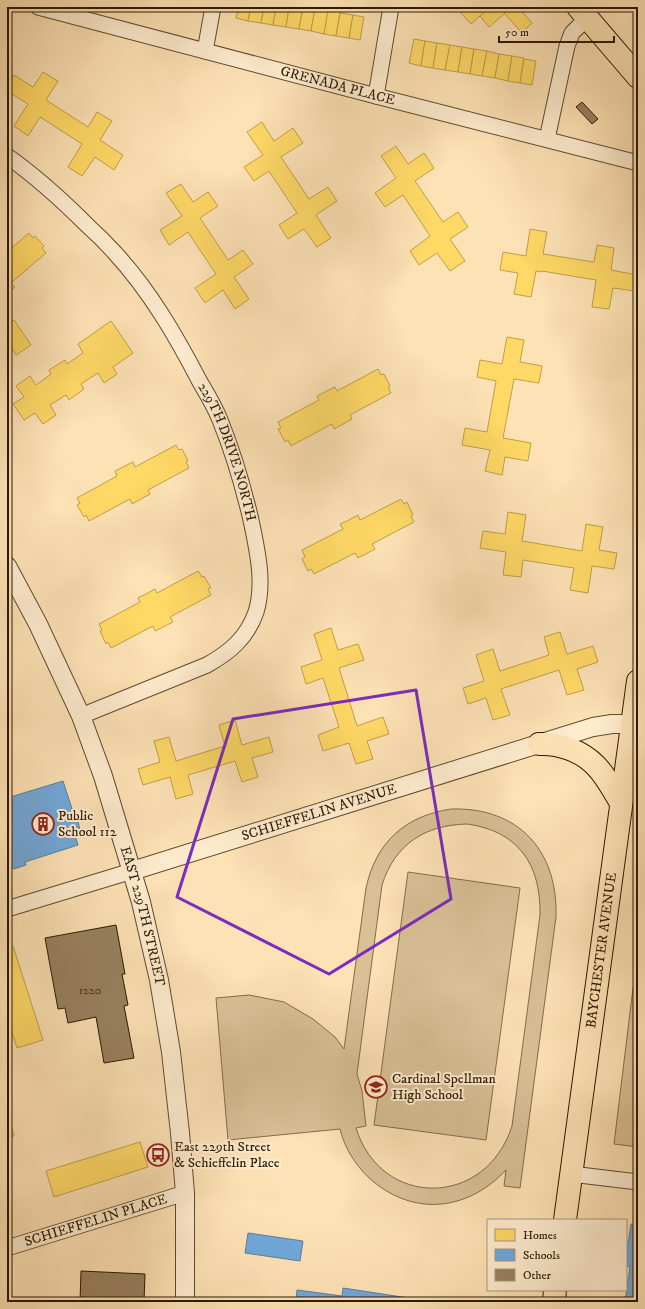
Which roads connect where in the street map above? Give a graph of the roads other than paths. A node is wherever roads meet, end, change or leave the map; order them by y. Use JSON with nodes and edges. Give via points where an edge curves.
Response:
{"nodes":[{"id":1,"x":38,"y":7,"type":"edge"},
{"id":2,"x":78,"y":7,"type":"edge"},
{"id":3,"x":213,"y":7,"type":"edge"},
{"id":4,"x":391,"y":7,"type":"edge"},
{"id":5,"x":582,"y":13,"type":"edge"},
{"id":6,"x":90,"y":21,"type":"junction"},
{"id":7,"x":205,"y":51,"type":"junction"},
{"id":8,"x":638,"y":77,"type":"edge"},
{"id":9,"x":376,"y":96,"type":"junction"},
{"id":10,"x":547,"y":139,"type":"junction"},
{"id":11,"x":7,"y":156,"type":"edge"},
{"id":12,"x":638,"y":163,"type":"edge"},
{"id":13,"x":7,"y":566,"type":"edge"},
{"id":14,"x":638,"y":681,"type":"edge"},
{"id":15,"x":81,"y":716,"type":"junction"},
{"id":16,"x":632,"y":724,"type":"junction"},
{"id":17,"x":539,"y":744,"type":"junction"},
{"id":18,"x":621,"y":803,"type":"junction"},
{"id":19,"x":132,"y":871,"type":"junction"},
{"id":20,"x":7,"y":909,"type":"edge"},
{"id":21,"x":571,"y":1174,"type":"junction"},
{"id":22,"x":638,"y":1182,"type":"edge"},
{"id":23,"x":185,"y":1193,"type":"junction"},
{"id":24,"x":565,"y":1219,"type":"edge"},
{"id":25,"x":7,"y":1248,"type":"edge"},
{"id":26,"x":555,"y":1291,"type":"edge"},
{"id":27,"x":185,"y":1302,"type":"edge"},
{"id":28,"x":554,"y":1302,"type":"edge"}],
"edges":[{"from":1,"to":6,"type":"street","name":"GRENADA PLACE"},
{"from":2,"to":6,"type":"street"},
{"from":3,"to":7,"type":"street"},
{"from":4,"to":9,"type":"street"},
{"from":5,"to":8,"type":"main road"},
{"from":5,"to":10,"type":"street","via":[[567,46]]},
{"from":6,"to":7,"type":"street","name":"GRENADA PLACE"},
{"from":7,"to":9,"type":"street","name":"GRENADA PLACE"},
{"from":9,"to":10,"type":"street","name":"GRENADA PLACE"},
{"from":10,"to":12,"type":"street","name":"GRENADA PLACE"},
{"from":11,"to":15,"type":"street","name":"229TH DRIVE NORTH","via":[[46,186],[116,253],[169,326],[220,419],[238,470],[255,535],[260,595],[256,612],[238,643],[224,656],[207,665]]},
{"from":13,"to":15,"type":"street","name":"EAST 229TH STREET","via":[[38,624]]},
{"from":14,"to":16,"type":"main road","name":"BAYCHESTER AVENUE"},
{"from":15,"to":19,"type":"street","name":"EAST 229TH STREET","via":[[101,768]]},
{"from":16,"to":17,"type":"street","name":"SCHIEFFELIN AVENUE","via":[[599,726]]},
{"from":16,"to":18,"type":"main road","name":"BAYCHESTER AVENUE"},
{"from":17,"to":18,"type":"main road","via":[[550,743],[570,749],[590,760],[600,770]]},
{"from":17,"to":19,"type":"street","name":"SCHIEFFELIN AVENUE"},
{"from":18,"to":21,"type":"main road","name":"BAYCHESTER AVENUE"},
{"from":19,"to":20,"type":"street","name":"SCHIEFFELIN AVENUE"},
{"from":19,"to":23,"type":"street","name":"EAST 229TH STREET","via":[[160,988],[171,1052]]},
{"from":21,"to":22,"type":"street"},
{"from":21,"to":24,"type":"main road","name":"BAYCHESTER AVENUE"},
{"from":23,"to":25,"type":"street","name":"SCHIEFFELIN PLACE"},
{"from":23,"to":27,"type":"street","name":"EAST 229TH STREET"},
{"from":26,"to":28,"type":"main road"}]}
